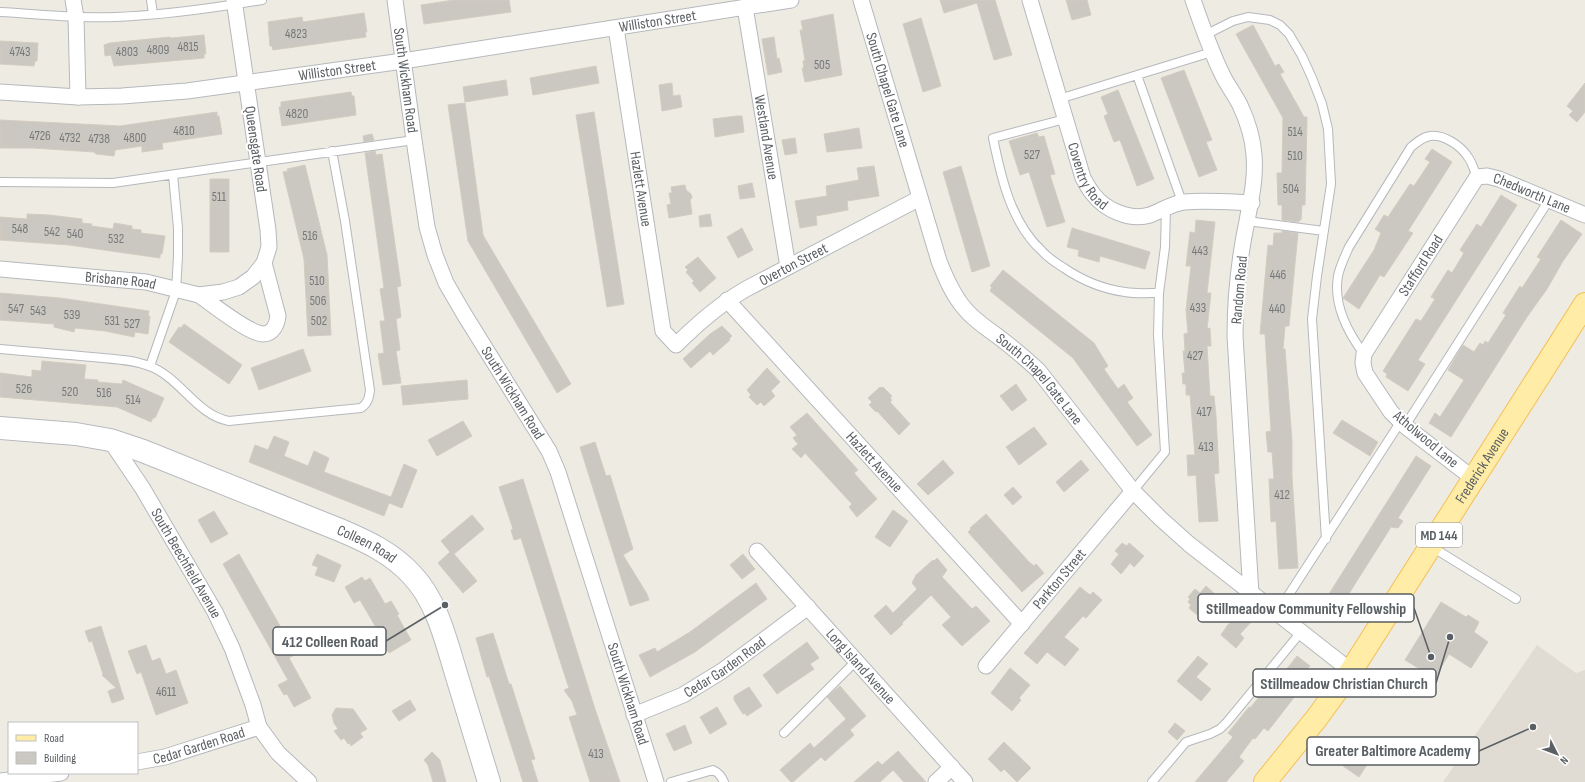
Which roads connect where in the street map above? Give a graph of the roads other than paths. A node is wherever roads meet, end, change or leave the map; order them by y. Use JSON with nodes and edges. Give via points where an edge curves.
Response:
{"nodes":[{"id":1,"x":73,"y":0,"type":"edge"},
{"id":2,"x":151,"y":0,"type":"edge"},
{"id":3,"x":262,"y":0,"type":"edge"},
{"id":4,"x":395,"y":0,"type":"edge"},
{"id":5,"x":792,"y":0,"type":"edge"},
{"id":6,"x":861,"y":0,"type":"edge"},
{"id":7,"x":1030,"y":0,"type":"edge"},
{"id":8,"x":1193,"y":0,"type":"edge"},
{"id":9,"x":234,"y":2,"type":"edge"},
{"id":10,"x":746,"y":7,"type":"junction"},
{"id":11,"x":0,"y":12,"type":"edge"},
{"id":12,"x":153,"y":14,"type":"junction"},
{"id":13,"x":76,"y":17,"type":"junction"},
{"id":14,"x":616,"y":28,"type":"junction"},
{"id":15,"x":1205,"y":35,"type":"junction"},
{"id":16,"x":1212,"y":52,"type":"junction"},
{"id":17,"x":403,"y":61,"type":"junction"},
{"id":18,"x":1137,"y":75,"type":"junction"},
{"id":19,"x":246,"y":83,"type":"junction"},
{"id":20,"x":0,"y":92,"type":"edge"},
{"id":21,"x":78,"y":97,"type":"junction"},
{"id":22,"x":1059,"y":99,"type":"junction"},
{"id":23,"x":1065,"y":119,"type":"junction"},
{"id":24,"x":414,"y":140,"type":"junction"},
{"id":25,"x":332,"y":151,"type":"junction"},
{"id":26,"x":257,"y":163,"type":"junction"},
{"id":27,"x":173,"y":175,"type":"junction"},
{"id":28,"x":1477,"y":177,"type":"junction"},
{"id":29,"x":0,"y":182,"type":"edge"},
{"id":30,"x":920,"y":198,"type":"junction"},
{"id":31,"x":1549,"y":200,"type":"junction"},
{"id":32,"x":1182,"y":202,"type":"junction"},
{"id":33,"x":1252,"y":203,"type":"junction"},
{"id":34,"x":1166,"y":208,"type":"junction"},
{"id":35,"x":1585,"y":215,"type":"edge"},
{"id":36,"x":1247,"y":221,"type":"junction"},
{"id":37,"x":1324,"y":231,"type":"junction"},
{"id":38,"x":264,"y":263,"type":"junction"},
{"id":39,"x":788,"y":267,"type":"junction"},
{"id":40,"x":0,"y":269,"type":"edge"},
{"id":41,"x":239,"y":287,"type":"joint"},
{"id":42,"x":176,"y":291,"type":"junction"},
{"id":43,"x":1159,"y":293,"type":"junction"},
{"id":44,"x":199,"y":295,"type":"junction"},
{"id":45,"x":727,"y":300,"type":"junction"},
{"id":46,"x":1585,"y":304,"type":"edge"},
{"id":47,"x":676,"y":345,"type":"joint"},
{"id":48,"x":0,"y":349,"type":"edge"},
{"id":49,"x":1364,"y":354,"type":"junction"},
{"id":50,"x":150,"y":366,"type":"junction"},
{"id":51,"x":1403,"y":423,"type":"junction"},
{"id":52,"x":0,"y":428,"type":"edge"},
{"id":53,"x":110,"y":440,"type":"junction"},
{"id":54,"x":1474,"y":479,"type":"junction"},
{"id":55,"x":1134,"y":491,"type":"junction"},
{"id":56,"x":1326,"y":539,"type":"junction"},
{"id":57,"x":1431,"y":547,"type":"junction"},
{"id":58,"x":757,"y":551,"type":"dead end"},
{"id":59,"x":1251,"y":594,"type":"junction"},
{"id":60,"x":1516,"y":599,"type":"dead end"},
{"id":61,"x":808,"y":607,"type":"junction"},
{"id":62,"x":1277,"y":613,"type":"junction"},
{"id":63,"x":1022,"y":624,"type":"junction"},
{"id":64,"x":1301,"y":632,"type":"junction"},
{"id":65,"x":856,"y":661,"type":"junction"},
{"id":66,"x":986,"y":666,"type":"dead end"},
{"id":67,"x":1351,"y":671,"type":"junction"},
{"id":68,"x":634,"y":715,"type":"junction"},
{"id":69,"x":259,"y":727,"type":"junction"},
{"id":70,"x":784,"y":733,"type":"dead end"},
{"id":71,"x":138,"y":762,"type":"edge"},
{"id":72,"x":952,"y":768,"type":"junction"},
{"id":73,"x":53,"y":774,"type":"edge"},
{"id":74,"x":0,"y":781,"type":"edge"},
{"id":75,"x":310,"y":782,"type":"edge"},
{"id":76,"x":489,"y":782,"type":"edge"},
{"id":77,"x":656,"y":782,"type":"edge"},
{"id":78,"x":671,"y":782,"type":"edge"},
{"id":79,"x":724,"y":782,"type":"edge"},
{"id":80,"x":936,"y":782,"type":"edge"},
{"id":81,"x":965,"y":782,"type":"edge"},
{"id":82,"x":1152,"y":782,"type":"edge"},
{"id":83,"x":1265,"y":782,"type":"edge"}],
"edges":[{"from":1,"to":13,"type":"street"},
{"from":2,"to":12,"type":"lane"},
{"from":3,"to":9,"type":"lane"},
{"from":4,"to":17,"type":"street","name":"South Wickham Road"},
{"from":5,"to":10,"type":"street","name":"Williston Street"},
{"from":6,"to":30,"type":"street","name":"South Chapel Gate Lane"},
{"from":7,"to":22,"type":"street","name":"Coventry Road"},
{"from":8,"to":15,"type":"street","name":"Random Road"},
{"from":9,"to":12,"type":"lane"},
{"from":9,"to":19,"type":"street","name":"Queensgate Road"},
{"from":10,"to":14,"type":"street","name":"Williston Street"},
{"from":10,"to":39,"type":"street","name":"Westland Avenue"},
{"from":11,"to":13,"type":"lane"},
{"from":12,"to":13,"type":"lane"},
{"from":13,"to":21,"type":"street"},
{"from":14,"to":17,"type":"street","name":"Williston Street"},
{"from":14,"to":47,"type":"street","name":"Hazlett Avenue","via":[[663,331]]},
{"from":15,"to":16,"type":"street","name":"Random Road"},
{"from":15,"to":37,"type":"lane","via":[[1233,21],[1248,17],[1270,20],[1289,34],[1312,78],[1328,129],[1331,184]]},
{"from":16,"to":18,"type":"lane"},
{"from":16,"to":33,"type":"street","name":"Random Road","via":[[1249,128],[1255,174]]},
{"from":17,"to":19,"type":"street","name":"Williston Street"},
{"from":17,"to":24,"type":"street","name":"South Wickham Road"},
{"from":18,"to":22,"type":"lane"},
{"from":18,"to":32,"type":"lane"},
{"from":19,"to":21,"type":"street","name":"Williston Street","via":[[152,95]]},
{"from":19,"to":26,"type":"street","name":"Queensgate Road"},
{"from":20,"to":21,"type":"street","name":"Williston Street"},
{"from":22,"to":23,"type":"street","name":"Coventry Road"},
{"from":23,"to":34,"type":"street","name":"Coventry Road","via":[[1083,178],[1093,194],[1105,206],[1132,216],[1148,215]]},
{"from":23,"to":43,"type":"lane","via":[[993,138],[1000,170],[1018,218],[1041,251],[1079,278],[1104,288],[1127,293]]},
{"from":24,"to":25,"type":"lane"},
{"from":24,"to":68,"type":"street","name":"South Wickham Road","via":[[427,227],[435,255],[446,283],[464,314],[550,451]]},
{"from":25,"to":26,"type":"lane"},
{"from":25,"to":50,"type":"lane","via":[[370,390],[366,404],[361,408],[229,421],[210,414],[166,376]]},
{"from":26,"to":27,"type":"lane"},
{"from":26,"to":38,"type":"street","name":"Queensgate Road","via":[[269,247]]},
{"from":27,"to":29,"type":"lane","via":[[113,183]]},
{"from":27,"to":42,"type":"lane","via":[[178,228]]},
{"from":28,"to":31,"type":"street","name":"Chedworth Lane","via":[[1499,179]]},
{"from":28,"to":49,"type":"street","name":"Stafford Road"},
{"from":28,"to":49,"type":"lane","via":[[1468,157],[1460,148],[1439,136],[1430,136],[1411,147],[1349,247],[1338,276],[1337,290],[1346,327]]},
{"from":30,"to":39,"type":"street","name":"Overton Street"},
{"from":30,"to":55,"type":"street","name":"South Chapel Gate Lane","via":[[939,261],[954,294],[978,322],[1038,370]]},
{"from":31,"to":35,"type":"street","name":"Chedworth Lane"},
{"from":31,"to":51,"type":"lane"},
{"from":32,"to":33,"type":"street","name":"Coventry Road"},
{"from":32,"to":34,"type":"street","name":"Coventry Road"},
{"from":33,"to":36,"type":"street","name":"Random Road"},
{"from":34,"to":43,"type":"lane","via":[[1165,246]]},
{"from":36,"to":37,"type":"lane"},
{"from":36,"to":59,"type":"street","name":"Random Road","via":[[1235,305],[1235,336]]},
{"from":37,"to":56,"type":"lane","via":[[1312,319]]},
{"from":38,"to":41,"type":"street","name":"Queensgate Road","via":[[253,277]]},
{"from":38,"to":44,"type":"street","via":[[278,316],[277,324],[271,331],[264,334],[251,330]]},
{"from":39,"to":45,"type":"street","name":"Overton Street"},
{"from":40,"to":42,"type":"street","name":"Brisbane Road","via":[[146,282]]},
{"from":41,"to":44,"type":"street","name":"Brisbane Road"},
{"from":42,"to":44,"type":"street","name":"Brisbane Road"},
{"from":42,"to":50,"type":"lane"},
{"from":43,"to":55,"type":"lane","via":[[1158,335],[1165,452]]},
{"from":45,"to":47,"type":"street","name":"Overton Street"},
{"from":45,"to":63,"type":"street","name":"Hazlett Avenue"},
{"from":46,"to":54,"type":"main road","name":"Frederick Avenue","number":"MD 144"},
{"from":48,"to":50,"type":"lane","via":[[126,360]]},
{"from":49,"to":51,"type":"street","name":"Atholwood Lane","via":[[1365,373],[1391,412]]},
{"from":51,"to":54,"type":"street","name":"Atholwood Lane"},
{"from":51,"to":56,"type":"lane"},
{"from":52,"to":53,"type":"street","via":[[76,434]]},
{"from":53,"to":69,"type":"street","name":"South Beechfield Avenue","via":[[143,489],[215,612],[232,648]]},
{"from":53,"to":76,"type":"street","name":"Colleen Road","via":[[340,530],[369,543],[403,566],[427,596],[442,630]]},
{"from":54,"to":57,"type":"main road","name":"Frederick Avenue","number":"MD 144"},
{"from":55,"to":59,"type":"street","name":"South Chapel Gate Lane","via":[[1189,544]]},
{"from":55,"to":63,"type":"street","name":"Parkton Street"},
{"from":56,"to":62,"type":"lane"},
{"from":57,"to":60,"type":"lane"},
{"from":57,"to":67,"type":"main road","name":"Frederick Avenue","number":"MD 144"},
{"from":58,"to":61,"type":"street","name":"Long Island Avenue"},
{"from":59,"to":62,"type":"street","name":"South Chapel Gate Lane"},
{"from":61,"to":65,"type":"street","name":"Long Island Avenue"},
{"from":61,"to":68,"type":"street","name":"Cedar Garden Road","via":[[709,679],[683,695]]},
{"from":62,"to":64,"type":"street","name":"South Chapel Gate Lane"},
{"from":63,"to":66,"type":"street","name":"Parkton Street"},
{"from":64,"to":67,"type":"street","name":"South Chapel Gate Lane"},
{"from":64,"to":82,"type":"lane","via":[[1227,722],[1210,734],[1186,742]]},
{"from":65,"to":70,"type":"lane"},
{"from":65,"to":72,"type":"street","name":"Long Island Avenue"},
{"from":67,"to":83,"type":"main road","name":"Frederick Avenue","number":"MD 144"},
{"from":68,"to":77,"type":"street","name":"South Wickham Road"},
{"from":69,"to":71,"type":"street","name":"Cedar Garden Road","via":[[165,757]]},
{"from":69,"to":75,"type":"street","name":"South Beechfield Avenue","via":[[278,753]]},
{"from":72,"to":80,"type":"street"},
{"from":72,"to":81,"type":"street","name":"Long Island Avenue"},
{"from":73,"to":74,"type":"street"},
{"from":78,"to":79,"type":"lane","via":[[713,770],[718,772]]}]}
